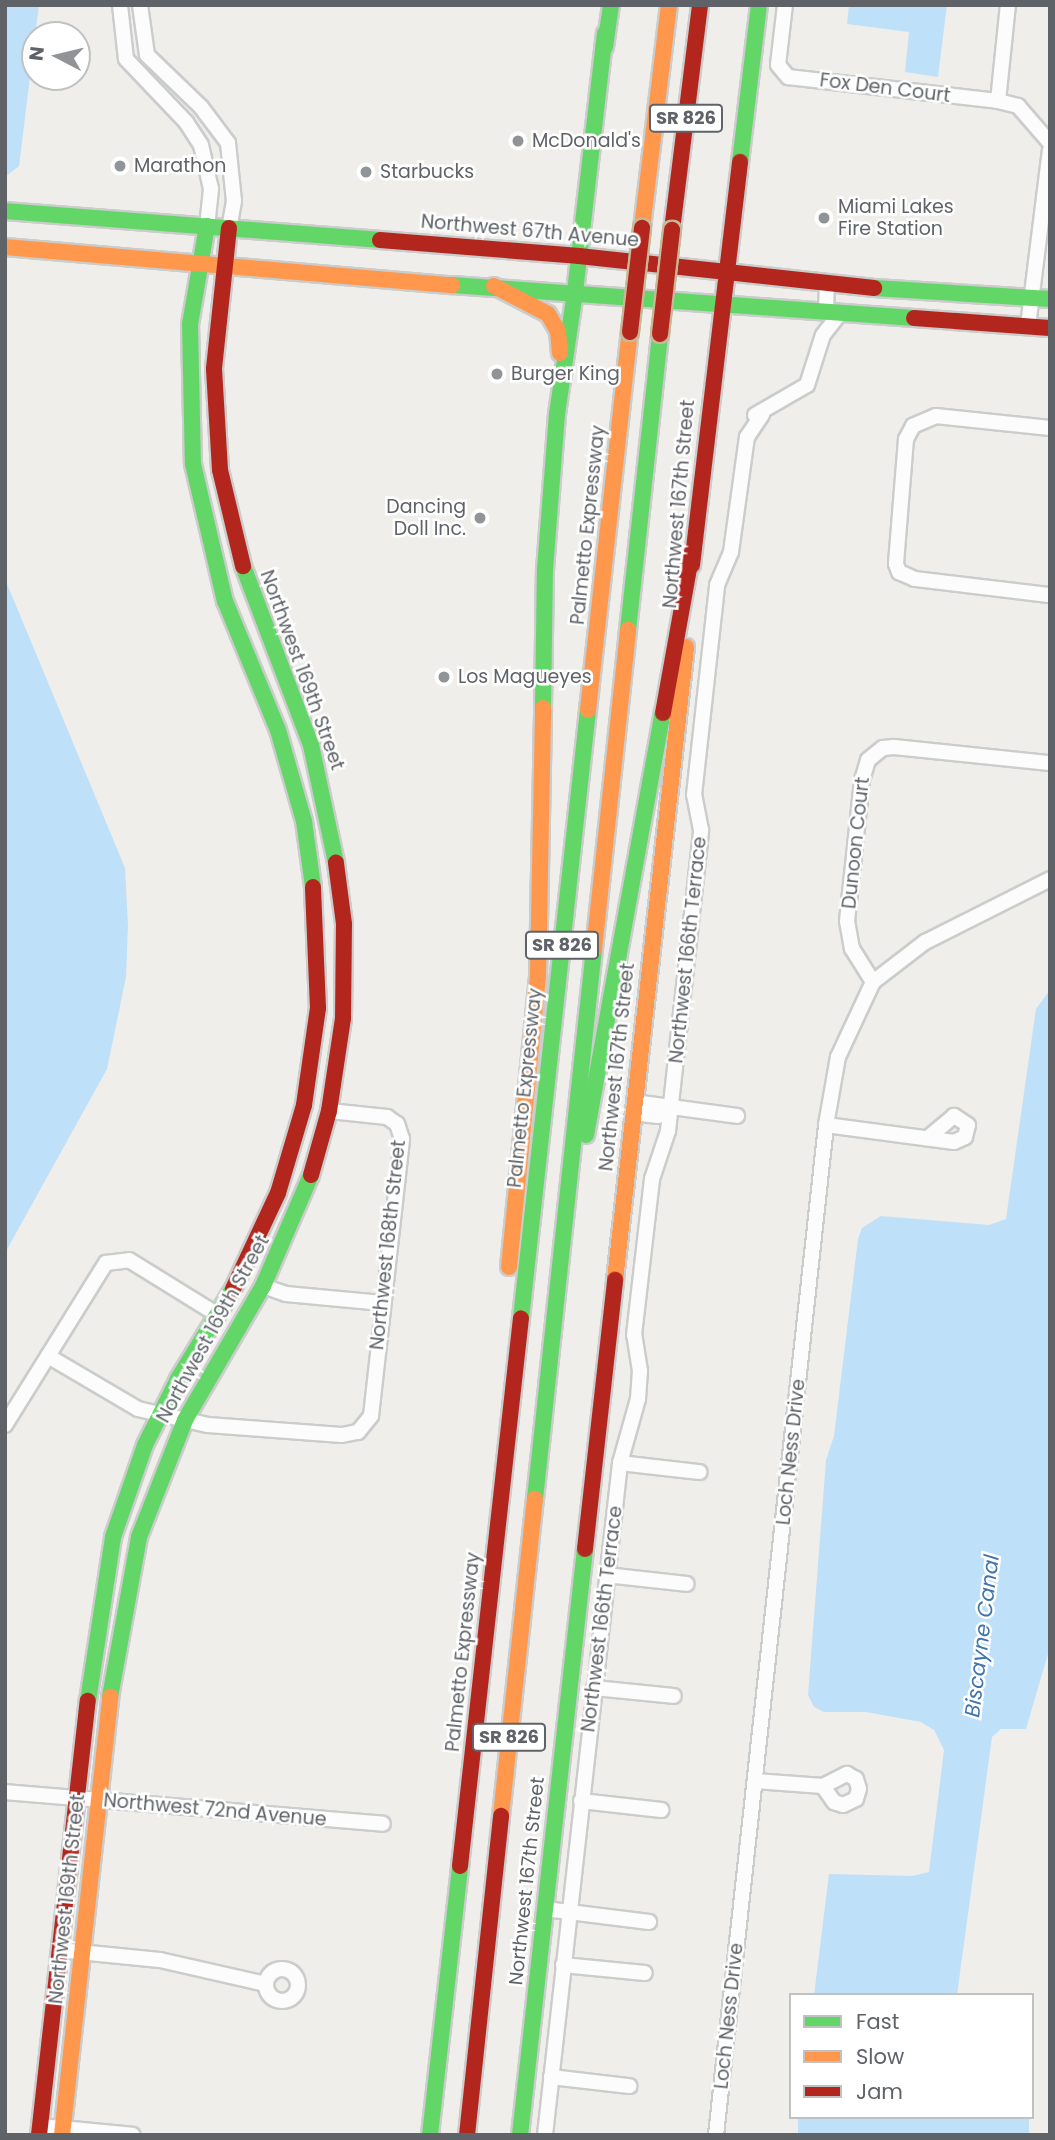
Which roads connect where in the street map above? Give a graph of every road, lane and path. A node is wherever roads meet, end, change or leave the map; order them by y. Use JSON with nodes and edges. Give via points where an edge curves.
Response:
{"nodes":[{"id":1,"x":120,"y":5,"type":"edge"},
{"id":2,"x":140,"y":5,"type":"edge"},
{"id":3,"x":605,"y":5,"type":"edge"},
{"id":4,"x":611,"y":5,"type":"edge"},
{"id":5,"x":669,"y":5,"type":"edge"},
{"id":6,"x":700,"y":5,"type":"edge"},
{"id":7,"x":759,"y":5,"type":"edge"},
{"id":8,"x":785,"y":5,"type":"edge"},
{"id":9,"x":1008,"y":5,"type":"edge"},
{"id":10,"x":605,"y":47,"type":"junction"},
{"id":11,"x":998,"y":101,"type":"junction"},
{"id":12,"x":1050,"y":143,"type":"edge"},
{"id":13,"x":1050,"y":150,"type":"edge"},
{"id":14,"x":5,"y":211,"type":"edge"},
{"id":15,"x":206,"y":226,"type":"junction"},
{"id":16,"x":229,"y":228,"type":"junction"},
{"id":17,"x":5,"y":247,"type":"edge"},
{"id":18,"x":579,"y":256,"type":"junction"},
{"id":19,"x":198,"y":265,"type":"junction"},
{"id":20,"x":222,"y":268,"type":"junction"},
{"id":21,"x":725,"y":270,"type":"junction"},
{"id":22,"x":827,"y":284,"type":"junction"},
{"id":23,"x":494,"y":286,"type":"junction"},
{"id":24,"x":575,"y":292,"type":"junction"},
{"id":25,"x":1031,"y":297,"type":"junction"},
{"id":26,"x":1050,"y":299,"type":"edge"},
{"id":27,"x":721,"y":306,"type":"junction"},
{"id":28,"x":826,"y":311,"type":"junction"},
{"id":29,"x":1027,"y":326,"type":"junction"},
{"id":30,"x":1050,"y":328,"type":"edge"},
{"id":31,"x":823,"y":335,"type":"junction"},
{"id":32,"x":561,"y":373,"type":"junction"},
{"id":33,"x":1050,"y":428,"type":"edge"},
{"id":34,"x":692,"y":552,"type":"junction"},
{"id":35,"x":1050,"y":595,"type":"edge"},
{"id":36,"x":1050,"y":763,"type":"edge"},
{"id":37,"x":328,"y":812,"type":"junction"},
{"id":38,"x":303,"y":821,"type":"junction"},
{"id":39,"x":1050,"y":879,"type":"edge"},
{"id":40,"x":873,"y":982,"type":"junction"},
{"id":41,"x":318,"y":1008,"type":"junction"},
{"id":42,"x":343,"y":1018,"type":"junction"},
{"id":43,"x":633,"y":1108,"type":"junction"},
{"id":44,"x":670,"y":1108,"type":"junction"},
{"id":45,"x":329,"y":1111,"type":"junction"},
{"id":46,"x":737,"y":1116,"type":"dead end"},
{"id":47,"x":826,"y":1125,"type":"junction"},
{"id":48,"x":930,"y":1136,"type":"dead end"},
{"id":49,"x":566,"y":1200,"type":"junction"},
{"id":50,"x":263,"y":1286,"type":"junction"},
{"id":51,"x":383,"y":1303,"type":"junction"},
{"id":52,"x":218,"y":1315,"type":"junction"},
{"id":53,"x":48,"y":1356,"type":"junction"},
{"id":54,"x":160,"y":1414,"type":"junction"},
{"id":55,"x":185,"y":1420,"type":"junction"},
{"id":56,"x":5,"y":1425,"type":"edge"},
{"id":57,"x":620,"y":1463,"type":"junction"},
{"id":58,"x":699,"y":1472,"type":"dead end"},
{"id":59,"x":495,"y":1559,"type":"junction"},
{"id":60,"x":606,"y":1575,"type":"junction"},
{"id":61,"x":687,"y":1584,"type":"dead end"},
{"id":62,"x":594,"y":1688,"type":"junction"},
{"id":63,"x":674,"y":1696,"type":"dead end"},
{"id":64,"x":755,"y":1781,"type":"junction"},
{"id":65,"x":823,"y":1787,"type":"dead end"},
{"id":66,"x":5,"y":1792,"type":"edge"},
{"id":67,"x":78,"y":1798,"type":"junction"},
{"id":68,"x":98,"y":1800,"type":"junction"},
{"id":69,"x":581,"y":1801,"type":"junction"},
{"id":70,"x":661,"y":1810,"type":"dead end"},
{"id":71,"x":383,"y":1824,"type":"dead end"},
{"id":72,"x":545,"y":1909,"type":"junction"},
{"id":73,"x":569,"y":1913,"type":"junction"},
{"id":74,"x":649,"y":1922,"type":"dead end"},
{"id":75,"x":59,"y":1950,"type":"junction"},
{"id":76,"x":82,"y":1952,"type":"junction"},
{"id":77,"x":563,"y":1965,"type":"junction"},
{"id":78,"x":645,"y":1973,"type":"dead end"},
{"id":79,"x":266,"y":1984,"type":"dead end"},
{"id":80,"x":551,"y":2077,"type":"junction"},
{"id":81,"x":629,"y":2086,"type":"dead end"},
{"id":82,"x":39,"y":2130,"type":"edge"},
{"id":83,"x":62,"y":2132,"type":"edge"},
{"id":84,"x":133,"y":2135,"type":"edge"},
{"id":85,"x":430,"y":2135,"type":"edge"},
{"id":86,"x":467,"y":2135,"type":"edge"},
{"id":87,"x":520,"y":2135,"type":"edge"},
{"id":88,"x":545,"y":2135,"type":"edge"},
{"id":89,"x":716,"y":2135,"type":"edge"}],
"edges":[{"from":1,"to":15,"type":"street","name":"Northwest 169th Street","via":[[126,60],[186,122],[201,145],[211,189]]},
{"from":2,"to":16,"type":"street","name":"Northwest 169th Street","via":[[147,55],[201,107],[228,143],[234,190]]},
{"from":3,"to":10,"type":"main road"},
{"from":4,"to":10,"type":"main road"},
{"from":5,"to":59,"type":"main road","name":"Palmetto Expressway","number":"SR 826","bridge":true},
{"from":6,"to":49,"type":"main road","number":"SR 826","bridge":true},
{"from":7,"to":21,"type":"main road","name":"Northwest 167th Street"},
{"from":8,"to":11,"type":"street","name":"Fox Den Court","via":[[778,65],[788,77]]},
{"from":9,"to":11,"type":"street"},
{"from":10,"to":18,"type":"main road"},
{"from":11,"to":12,"type":"street","name":"Fox Den Court","via":[[1018,106]]},
{"from":13,"to":25,"type":"street"},
{"from":14,"to":15,"type":"main road","name":"Northwest 67th Avenue"},
{"from":15,"to":16,"type":"main road","name":"Northwest 67th Avenue"},
{"from":15,"to":19,"type":"main road","name":"Northwest 169th Street"},
{"from":16,"to":18,"type":"main road","name":"Northwest 67th Avenue"},
{"from":16,"to":20,"type":"main road","name":"Northwest 169th Street"},
{"from":17,"to":19,"type":"main road"},
{"from":18,"to":21,"type":"main road","name":"Northwest 67th Avenue"},
{"from":18,"to":24,"type":"main road"},
{"from":19,"to":20,"type":"main road"},
{"from":19,"to":38,"type":"main road","name":"Northwest 169th Street","via":[[188,369],[201,510],[225,601],[278,730]]},
{"from":20,"to":23,"type":"main road"},
{"from":20,"to":37,"type":"main road","name":"Northwest 169th Street","via":[[214,369],[222,481],[247,585],[311,745]]},
{"from":21,"to":22,"type":"main road","name":"Northwest 67th Avenue"},
{"from":21,"to":27,"type":"main road","name":"Northwest 167th Street"},
{"from":22,"to":25,"type":"main road","name":"Northwest 67th Avenue"},
{"from":22,"to":28,"type":"street"},
{"from":23,"to":24,"type":"main road"},
{"from":23,"to":32,"type":"main road","via":[[539,307],[555,322]]},
{"from":24,"to":27,"type":"main road"},
{"from":24,"to":32,"type":"main road"},
{"from":25,"to":26,"type":"main road","name":"Northwest 67th Avenue"},
{"from":25,"to":29,"type":"street"},
{"from":27,"to":28,"type":"main road"},
{"from":27,"to":34,"type":"main road","name":"Northwest 167th Street"},
{"from":28,"to":29,"type":"main road"},
{"from":28,"to":31,"type":"street"},
{"from":28,"to":31,"type":"street","name":"Northwest 166th Terrace"},
{"from":29,"to":30,"type":"main road"},
{"from":31,"to":44,"type":"street","name":"Northwest 166th Terrace","via":[[809,382],[762,415],[749,432],[731,552],[718,579],[694,788],[701,830]]},
{"from":32,"to":59,"type":"main road","via":[[543,596],[545,723],[538,975],[492,1441]]},
{"from":33,"to":35,"type":"street","via":[[936,416],[913,426],[906,439],[896,564],[899,572],[915,579]]},
{"from":34,"to":43,"type":"main road","name":"Northwest 167th Street","via":[[690,621]]},
{"from":34,"to":49,"type":"main road","via":[[591,1119]]},
{"from":36,"to":40,"type":"street","name":"Dunoon Court","via":[[894,747],[883,748],[868,760],[848,921],[852,949]]},
{"from":37,"to":38,"type":"main road"},
{"from":37,"to":42,"type":"main road","name":"Northwest 169th Street","via":[[344,924]]},
{"from":38,"to":41,"type":"main road","name":"Northwest 169th Street","via":[[317,919]]},
{"from":39,"to":40,"type":"street","name":"Loch Ness Drive","via":[[925,942]]},
{"from":40,"to":47,"type":"street","name":"Loch Ness Drive","via":[[838,1057]]},
{"from":41,"to":42,"type":"main road"},
{"from":41,"to":52,"type":"main road","name":"Northwest 169th Street","via":[[304,1105],[292,1149],[259,1238]]},
{"from":42,"to":45,"type":"main road","name":"Northwest 169th Street"},
{"from":43,"to":44,"type":"street","via":[[658,1115]]},
{"from":43,"to":72,"type":"main road","name":"Northwest 167th Street"},
{"from":44,"to":46,"type":"street"},
{"from":44,"to":57,"type":"street","name":"Northwest 166th Terrace","via":[[666,1144],[652,1179],[637,1303],[638,1399]]},
{"from":45,"to":50,"type":"main road","name":"Northwest 169th Street","via":[[303,1200]]},
{"from":45,"to":51,"type":"street","name":"Northwest 168th Street","via":[[387,1117],[397,1124],[402,1139]]},
{"from":47,"to":48,"type":"street"},
{"from":47,"to":64,"type":"street","name":"Loch Ness Drive"},
{"from":49,"to":86,"type":"main road","number":"SR 826"},
{"from":50,"to":51,"type":"street","via":[[286,1294]]},
{"from":50,"to":55,"type":"main road","name":"Northwest 169th Street"},
{"from":51,"to":55,"type":"street","name":"Northwest 168th Street","via":[[371,1416],[358,1432],[342,1435]]},
{"from":52,"to":53,"type":"street","via":[[129,1259],[116,1259],[106,1263]]},
{"from":52,"to":54,"type":"main road","name":"Northwest 169th Street"},
{"from":53,"to":54,"type":"street","via":[[138,1409]]},
{"from":53,"to":56,"type":"street"},
{"from":54,"to":55,"type":"street"},
{"from":54,"to":67,"type":"main road","name":"Northwest 169th Street","via":[[128,1486],[103,1579]]},
{"from":55,"to":68,"type":"main road","name":"Northwest 169th Street","via":[[154,1492],[127,1584]]},
{"from":57,"to":58,"type":"street"},
{"from":57,"to":60,"type":"street","name":"Northwest 166th Terrace"},
{"from":59,"to":85,"type":"main road","name":"Palmetto Expressway","number":"SR 826"},
{"from":60,"to":61,"type":"street"},
{"from":60,"to":62,"type":"street","name":"Northwest 166th Terrace"},
{"from":62,"to":63,"type":"street"},
{"from":62,"to":69,"type":"street","name":"Northwest 166th Terrace"},
{"from":64,"to":65,"type":"street"},
{"from":64,"to":89,"type":"street","name":"Loch Ness Drive"},
{"from":66,"to":67,"type":"street","name":"Northwest 72nd Avenue"},
{"from":67,"to":68,"type":"street","name":"Northwest 72nd Avenue"},
{"from":67,"to":75,"type":"main road","name":"Northwest 169th Street"},
{"from":68,"to":71,"type":"street","name":"Northwest 72nd Avenue"},
{"from":68,"to":76,"type":"main road","name":"Northwest 169th Street"},
{"from":69,"to":70,"type":"street"},
{"from":69,"to":73,"type":"street","name":"Northwest 166th Terrace"},
{"from":72,"to":73,"type":"street"},
{"from":72,"to":87,"type":"main road","name":"Northwest 167th Street"},
{"from":73,"to":74,"type":"street"},
{"from":73,"to":77,"type":"street","name":"Northwest 166th Terrace"},
{"from":75,"to":76,"type":"street"},
{"from":75,"to":82,"type":"main road","name":"Northwest 169th Street"},
{"from":76,"to":79,"type":"street","via":[[160,1960]]},
{"from":76,"to":83,"type":"main road","name":"Northwest 169th Street"},
{"from":77,"to":78,"type":"street"},
{"from":77,"to":80,"type":"street","name":"Northwest 166th Terrace"},
{"from":80,"to":81,"type":"street"},
{"from":80,"to":88,"type":"street","name":"Northwest 166th Terrace"},
{"from":82,"to":83,"type":"street"},
{"from":83,"to":84,"type":"street"}]}
